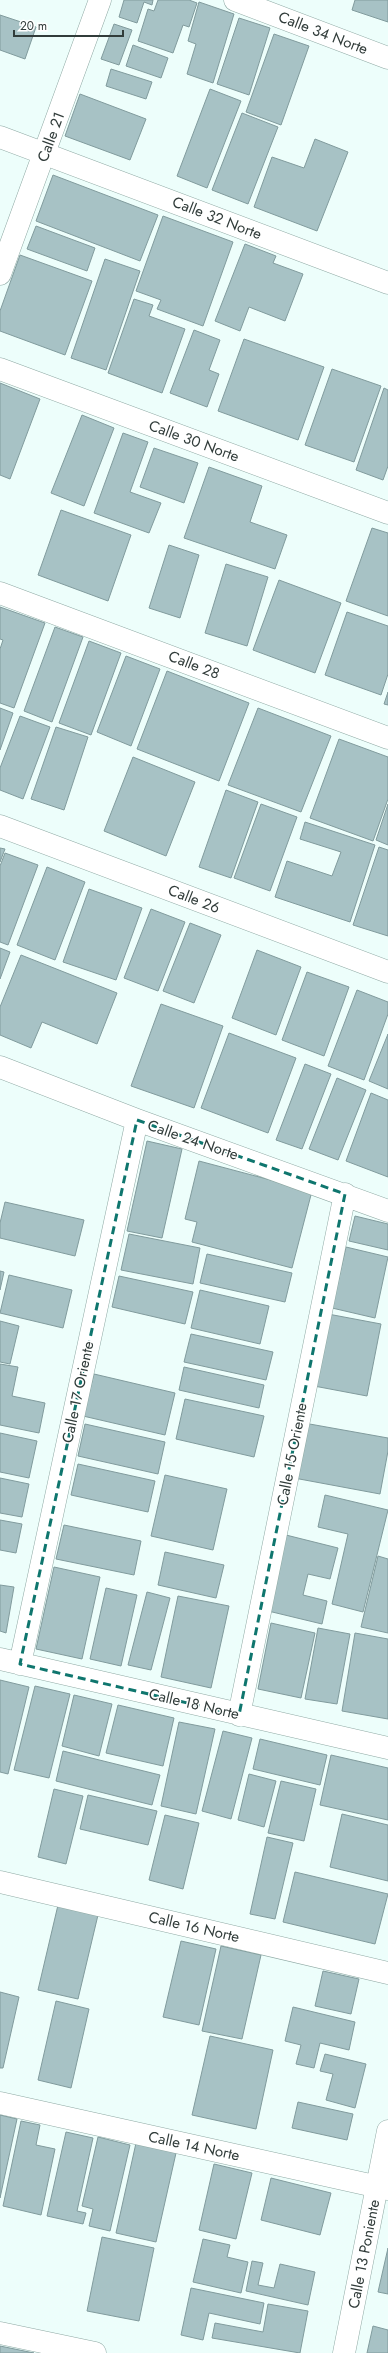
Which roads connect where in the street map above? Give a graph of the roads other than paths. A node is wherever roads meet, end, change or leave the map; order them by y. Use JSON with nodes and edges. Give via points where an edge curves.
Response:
{"nodes":[{"id":1,"x":100,"y":0,"type":"edge"},
{"id":2,"x":235,"y":0,"type":"edge"},
{"id":3,"x":388,"y":58,"type":"edge"},
{"id":4,"x":0,"y":137,"type":"edge"},
{"id":5,"x":45,"y":153,"type":"junction"},
{"id":6,"x":0,"y":274,"type":"edge"},
{"id":7,"x":388,"y":283,"type":"edge"},
{"id":8,"x":0,"y":369,"type":"edge"},
{"id":9,"x":388,"y":513,"type":"edge"},
{"id":10,"x":0,"y":592,"type":"edge"},
{"id":11,"x":388,"y":738,"type":"edge"},
{"id":12,"x":0,"y":826,"type":"edge"},
{"id":13,"x":388,"y":972,"type":"edge"},
{"id":14,"x":0,"y":1067,"type":"edge"},
{"id":15,"x":136,"y":1120,"type":"junction"},
{"id":16,"x":344,"y":1194,"type":"junction"},
{"id":17,"x":388,"y":1211,"type":"edge"},
{"id":18,"x":10,"y":1661,"type":"edge"},
{"id":19,"x":239,"y":1715,"type":"junction"},
{"id":20,"x":388,"y":1748,"type":"edge"},
{"id":21,"x":0,"y":1882,"type":"edge"},
{"id":22,"x":388,"y":1973,"type":"edge"},
{"id":23,"x":0,"y":2104,"type":"edge"},
{"id":24,"x":388,"y":2131,"type":"edge"},
{"id":25,"x":382,"y":2188,"type":"edge"},
{"id":26,"x":0,"y":2333,"type":"edge"},
{"id":27,"x":95,"y":2353,"type":"edge"},
{"id":28,"x":344,"y":2353,"type":"edge"}],
"edges":[{"from":1,"to":5,"type":"street","name":"Calle 21"},
{"from":2,"to":3,"type":"street","name":"Calle 34 Norte"},
{"from":4,"to":5,"type":"street","name":"Calle 32 Norte"},
{"from":5,"to":6,"type":"street","name":"Calle 21"},
{"from":5,"to":7,"type":"street","name":"Calle 32 Norte"},
{"from":8,"to":9,"type":"street","name":"Calle 30 Norte"},
{"from":10,"to":11,"type":"street","name":"Calle 28"},
{"from":12,"to":13,"type":"street","name":"Calle 26"},
{"from":14,"to":15,"type":"street","name":"Calle 24 Norte"},
{"from":15,"to":16,"type":"street","name":"Calle 24 Norte"},
{"from":15,"to":18,"type":"street","name":"Calle 17 Oriente"},
{"from":16,"to":17,"type":"street","name":"Calle 24 Norte"},
{"from":16,"to":19,"type":"street","name":"Calle 15 Oriente"},
{"from":18,"to":19,"type":"street","name":"Calle 18 Norte"},
{"from":19,"to":20,"type":"street","name":"Calle 18 Norte"},
{"from":21,"to":22,"type":"street","name":"Calle 16 Norte"},
{"from":23,"to":25,"type":"street","name":"Calle 14 Norte"},
{"from":24,"to":25,"type":"street","name":"Calle 13 Poniente"},
{"from":25,"to":28,"type":"street","name":"Calle 13 Poniente"},
{"from":26,"to":27,"type":"street"}]}
